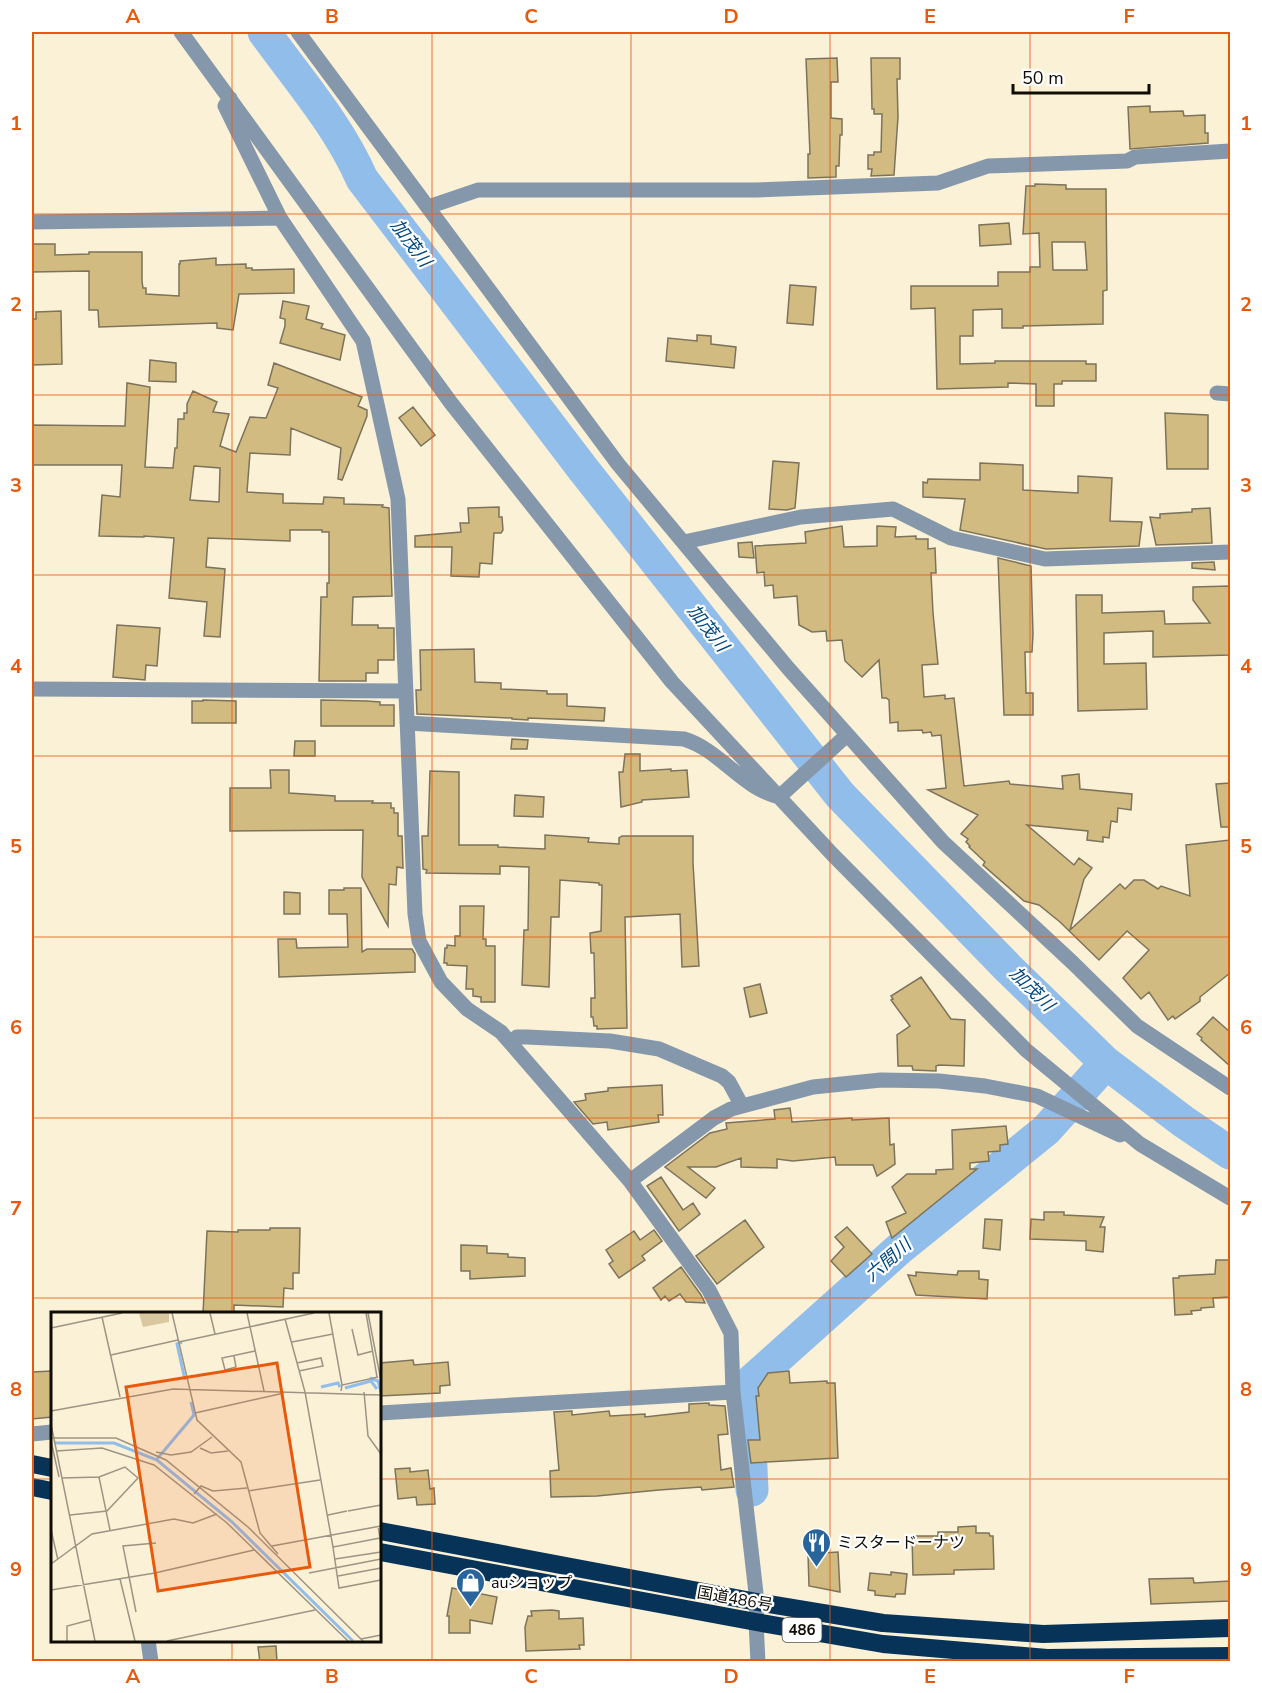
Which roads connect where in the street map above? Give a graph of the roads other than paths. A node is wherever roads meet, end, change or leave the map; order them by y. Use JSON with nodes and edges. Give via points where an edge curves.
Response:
{"nodes":[{"id":1,"x":181,"y":32,"type":"edge"},
{"id":2,"x":298,"y":32,"type":"edge"},
{"id":3,"x":230,"y":98,"type":"junction"},
{"id":4,"x":1230,"y":151,"type":"edge"},
{"id":5,"x":428,"y":207,"type":"junction"},
{"id":6,"x":280,"y":218,"type":"junction"},
{"id":7,"x":32,"y":222,"type":"edge"},
{"id":8,"x":684,"y":542,"type":"junction"},
{"id":9,"x":1230,"y":552,"type":"edge"},
{"id":10,"x":32,"y":689,"type":"edge"},
{"id":11,"x":406,"y":691,"type":"junction"},
{"id":12,"x":407,"y":723,"type":"junction"},
{"id":13,"x":847,"y":735,"type":"junction"},
{"id":14,"x":779,"y":797,"type":"junction"},
{"id":15,"x":512,"y":1044,"type":"junction"},
{"id":16,"x":1230,"y":1088,"type":"edge"},
{"id":17,"x":742,"y":1106,"type":"junction"},
{"id":18,"x":1140,"y":1144,"type":"junction"},
{"id":19,"x":630,"y":1181,"type":"junction"},
{"id":20,"x":1230,"y":1198,"type":"edge"},
{"id":21,"x":733,"y":1392,"type":"junction"},
{"id":22,"x":381,"y":1413,"type":"edge"},
{"id":23,"x":51,"y":1432,"type":"edge"},
{"id":24,"x":32,"y":1434,"type":"edge"},
{"id":25,"x":32,"y":1464,"type":"edge"},
{"id":26,"x":51,"y":1468,"type":"edge"},
{"id":27,"x":32,"y":1487,"type":"edge"},
{"id":28,"x":51,"y":1491,"type":"edge"},
{"id":29,"x":381,"y":1531,"type":"edge"},
{"id":30,"x":381,"y":1552,"type":"edge"},
{"id":31,"x":757,"y":1602,"type":"junction"},
{"id":32,"x":756,"y":1622,"type":"junction"},
{"id":33,"x":1230,"y":1628,"type":"edge"},
{"id":34,"x":148,"y":1642,"type":"edge"},
{"id":35,"x":1230,"y":1656,"type":"edge"},
{"id":36,"x":151,"y":1662,"type":"edge"},
{"id":37,"x":758,"y":1662,"type":"edge"}],
"edges":[{"from":1,"to":3,"type":"street"},
{"from":2,"to":5,"type":"street"},
{"from":3,"to":6,"type":"street","via":[[225,106]]},
{"from":3,"to":14,"type":"street","via":[[451,404],[672,682]]},
{"from":4,"to":5,"type":"street","via":[[1136,157],[1127,161],[988,166],[938,183],[756,190],[478,190]]},
{"from":5,"to":8,"type":"street","via":[[618,464]]},
{"from":6,"to":7,"type":"street"},
{"from":6,"to":11,"type":"street","via":[[363,341],[398,499]]},
{"from":8,"to":9,"type":"street","via":[[801,517],[893,508],[951,538],[1045,559]]},
{"from":8,"to":13,"type":"street"},
{"from":10,"to":11,"type":"street"},
{"from":11,"to":12,"type":"street"},
{"from":12,"to":14,"type":"street","via":[[684,739],[698,743],[754,786]]},
{"from":12,"to":15,"type":"street","via":[[419,941],[441,982],[467,1009]]},
{"from":13,"to":14,"type":"street"},
{"from":13,"to":16,"type":"street","via":[[943,842],[1137,1026]]},
{"from":14,"to":18,"type":"street","via":[[1026,1050]]},
{"from":15,"to":17,"type":"street","via":[[517,1037],[527,1037],[610,1041],[659,1049],[722,1076]]},
{"from":15,"to":19,"type":"street"},
{"from":17,"to":18,"type":"street","via":[[813,1087],[881,1080],[939,1081],[1036,1096]]},
{"from":17,"to":19,"type":"street","via":[[714,1118]]},
{"from":18,"to":20,"type":"street"},
{"from":19,"to":21,"type":"street","via":[[709,1290],[731,1333]]},
{"from":21,"to":22,"type":"street"},
{"from":21,"to":31,"type":"street"},
{"from":23,"to":24,"type":"street"},
{"from":25,"to":26,"type":"highway"},
{"from":27,"to":28,"type":"highway"},
{"from":29,"to":31,"type":"highway","name":"国道486号","number":"486"},
{"from":30,"to":32,"type":"highway","name":"国道486号","number":"486"},
{"from":31,"to":32,"type":"street"},
{"from":31,"to":33,"type":"highway","name":"国道486号","number":"486","via":[[883,1623],[1043,1634]]},
{"from":32,"to":35,"type":"highway","name":"国道486号","number":"486","via":[[883,1644],[1047,1658]]},
{"from":32,"to":37,"type":"street"},
{"from":34,"to":36,"type":"street"}]}
